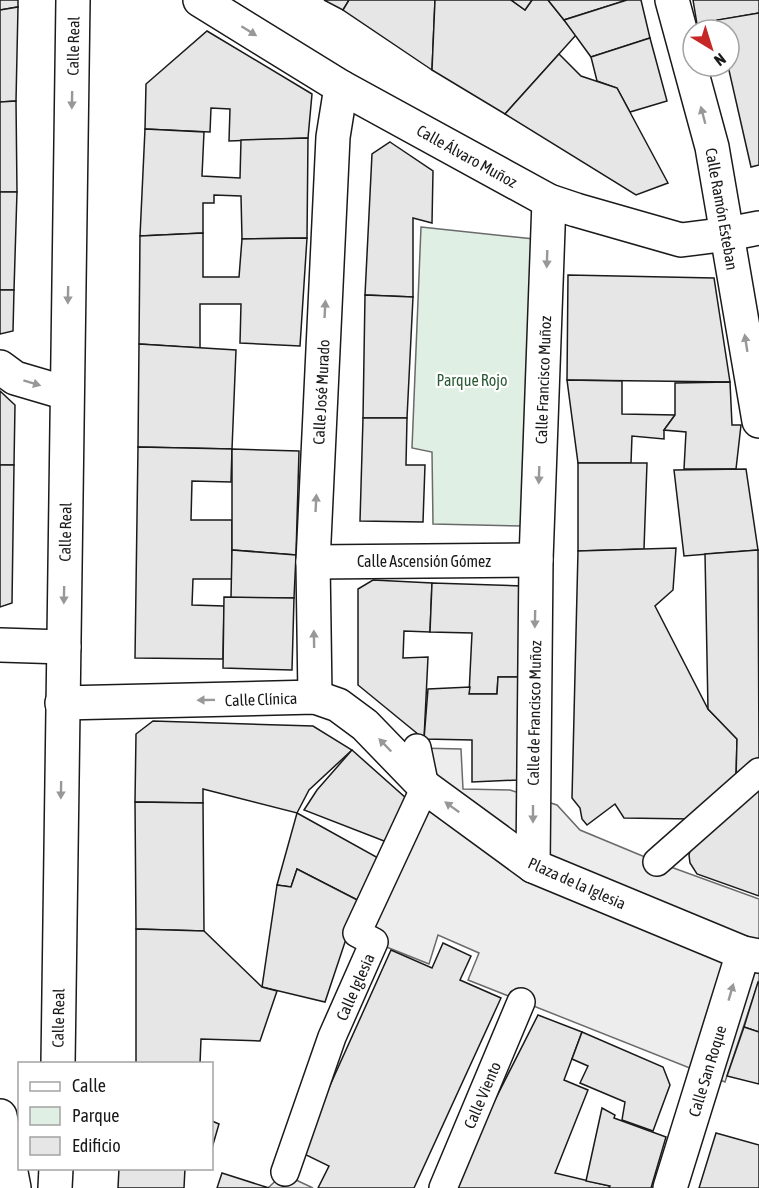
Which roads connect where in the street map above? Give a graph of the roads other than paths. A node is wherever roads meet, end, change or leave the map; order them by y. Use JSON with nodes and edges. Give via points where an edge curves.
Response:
{"nodes":[{"id":1,"x":73,"y":0,"type":"edge"},
{"id":2,"x":201,"y":0,"type":"edge"},
{"id":3,"x":672,"y":0,"type":"edge"},
{"id":4,"x":342,"y":87,"type":"junction"},
{"id":5,"x":549,"y":201,"type":"junction"},
{"id":6,"x":743,"y":231,"type":"edge"},
{"id":7,"x":0,"y":367,"type":"edge"},
{"id":8,"x":66,"y":393,"type":"junction"},
{"id":9,"x":759,"y":421,"type":"edge"},
{"id":10,"x":536,"y":560,"type":"junction"},
{"id":11,"x":313,"y":562,"type":"junction"},
{"id":12,"x":0,"y":645,"type":"edge"},
{"id":13,"x":64,"y":647,"type":"junction"},
{"id":14,"x":315,"y":697,"type":"junction"},
{"id":15,"x":62,"y":703,"type":"junction"},
{"id":16,"x":417,"y":748,"type":"dead end"},
{"id":17,"x":759,"y":772,"type":"edge"},
{"id":18,"x":425,"y":787,"type":"junction"},
{"id":19,"x":657,"y":862,"type":"dead end"},
{"id":20,"x":533,"y":866,"type":"junction"},
{"id":21,"x":751,"y":954,"type":"edge"},
{"id":22,"x":521,"y":1002,"type":"dead end"},
{"id":23,"x":58,"y":1062,"type":"edge"},
{"id":24,"x":0,"y":1116,"type":"edge"},
{"id":25,"x":56,"y":1170,"type":"edge"},
{"id":26,"x":285,"y":1172,"type":"dead end"},
{"id":27,"x":14,"y":1188,"type":"edge"},
{"id":28,"x":55,"y":1188,"type":"edge"},
{"id":29,"x":442,"y":1188,"type":"edge"},
{"id":30,"x":670,"y":1188,"type":"edge"}],
"edges":[{"from":1,"to":8,"type":"street","name":"Calle Real","one_way":true},
{"from":2,"to":4,"type":"street","name":"Calle Álvaro Muñoz","one_way":true},
{"from":6,"to":3,"type":"street","name":"Calle Ramón Esteban","one_way":true,"via":[[712,147]]},
{"from":4,"to":5,"type":"street","name":"Calle Álvaro Muñoz"},
{"from":11,"to":4,"type":"street","name":"Calle José Murado","one_way":true,"via":[[333,137]]},
{"from":5,"to":6,"type":"street","name":"Calle Álvaro Muñoz","via":[[681,240]]},
{"from":5,"to":10,"type":"street","name":"Calle Francisco Muñoz","one_way":true},
{"from":9,"to":6,"type":"street","name":"Calle Ramón Esteban","one_way":true},
{"from":7,"to":8,"type":"street","one_way":true,"via":[[15,378]]},
{"from":8,"to":13,"type":"street","name":"Calle Real","one_way":true},
{"from":10,"to":11,"type":"street","name":"Calle Ascensión Gómez"},
{"from":10,"to":20,"type":"street","name":"Calle de Francisco Muñoz","one_way":true},
{"from":14,"to":11,"type":"street","name":"Calle José Murado","one_way":true},
{"from":12,"to":13,"type":"street"},
{"from":13,"to":15,"type":"street","name":"Calle Real"},
{"from":14,"to":15,"type":"street","name":"Calle Clínica","one_way":true},
{"from":18,"to":14,"type":"street","name":"Calle Clínica","one_way":true,"via":[[365,725],[338,705]]},
{"from":15,"to":23,"type":"street","name":"Calle Real","one_way":true},
{"from":16,"to":18,"type":"street"},
{"from":17,"to":19,"type":"street"},
{"from":20,"to":18,"type":"street","name":"Plaza de la Iglesia","one_way":true},
{"from":18,"to":26,"type":"street","name":"Calle Iglesia","via":[[357,933],[374,942],[332,1036]]},
{"from":20,"to":21,"type":"street","name":"Plaza de la Iglesia"},
{"from":30,"to":21,"type":"street","name":"Calle San Roque","one_way":true},
{"from":22,"to":29,"type":"street","name":"Calle Viento"},
{"from":24,"to":27,"type":"street"},
{"from":25,"to":28,"type":"street"}]}
